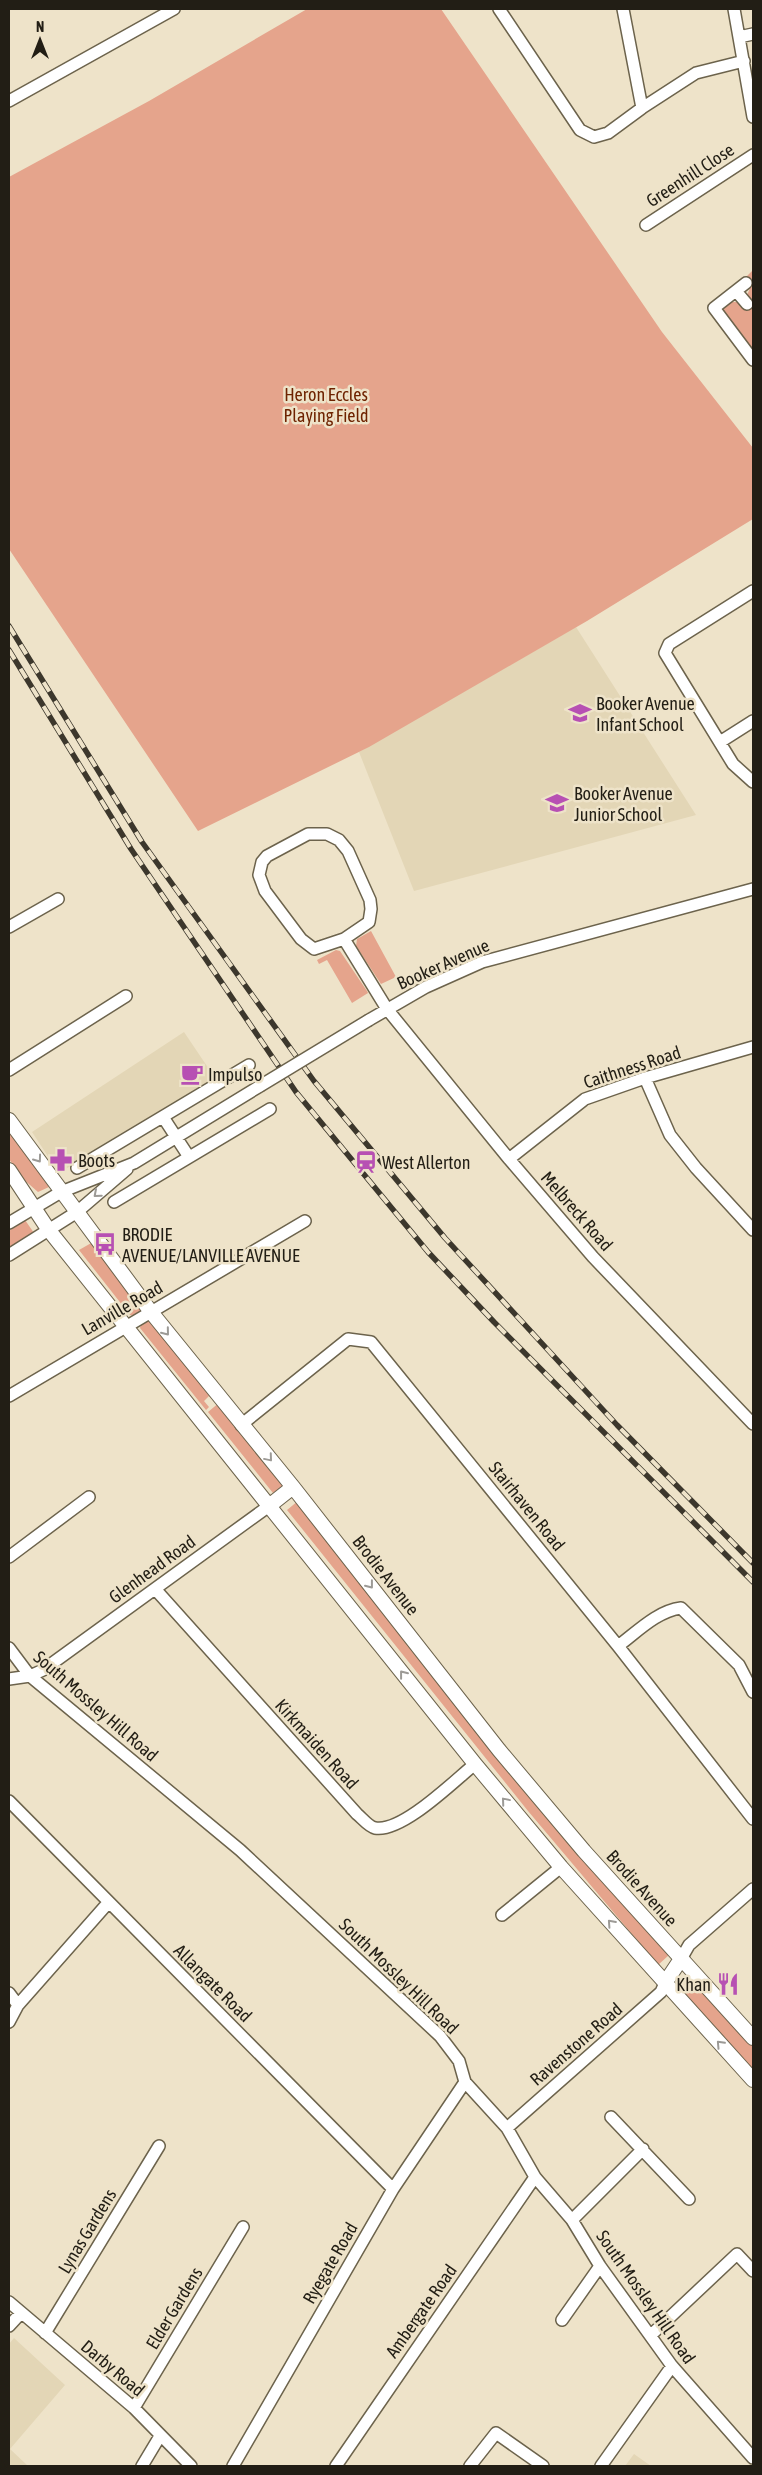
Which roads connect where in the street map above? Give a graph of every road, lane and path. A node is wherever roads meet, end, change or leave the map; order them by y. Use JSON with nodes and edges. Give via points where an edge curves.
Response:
{"nodes":[{"id":1,"x":174,"y":9,"type":"edge"},
{"id":2,"x":498,"y":9,"type":"edge"},
{"id":3,"x":622,"y":9,"type":"edge"},
{"id":4,"x":734,"y":9,"type":"edge"},
{"id":5,"x":753,"y":34,"type":"edge"},
{"id":6,"x":739,"y":37,"type":"junction"},
{"id":7,"x":744,"y":61,"type":"junction"},
{"id":8,"x":9,"y":101,"type":"edge"},
{"id":9,"x":642,"y":108,"type":"junction"},
{"id":10,"x":753,"y":117,"type":"edge"},
{"id":11,"x":753,"y":155,"type":"edge"},
{"id":12,"x":646,"y":225,"type":"dead end"},
{"id":13,"x":746,"y":283,"type":"dead end"},
{"id":14,"x":736,"y":291,"type":"junction"},
{"id":15,"x":747,"y":304,"type":"dead end"},
{"id":16,"x":753,"y":360,"type":"edge"},
{"id":17,"x":753,"y":591,"type":"edge"},
{"id":18,"x":753,"y":721,"type":"edge"},
{"id":19,"x":720,"y":742,"type":"junction"},
{"id":20,"x":753,"y":782,"type":"edge"},
{"id":21,"x":753,"y":889,"type":"edge"},
{"id":22,"x":58,"y":899,"type":"dead end"},
{"id":23,"x":9,"y":928,"type":"edge"},
{"id":24,"x":344,"y":939,"type":"junction"},
{"id":25,"x":126,"y":996,"type":"dead end"},
{"id":26,"x":387,"y":1009,"type":"junction"},
{"id":27,"x":753,"y":1047,"type":"edge"},
{"id":28,"x":249,"y":1065,"type":"dead end"},
{"id":29,"x":9,"y":1070,"type":"edge"},
{"id":30,"x":645,"y":1078,"type":"junction"},
{"id":31,"x":270,"y":1109,"type":"dead end"},
{"id":32,"x":163,"y":1117,"type":"junction"},
{"id":33,"x":9,"y":1120,"type":"edge"},
{"id":34,"x":175,"y":1138,"type":"junction"},
{"id":35,"x":189,"y":1157,"type":"junction"},
{"id":36,"x":509,"y":1160,"type":"junction"},
{"id":37,"x":88,"y":1161,"type":"junction"},
{"id":38,"x":134,"y":1163,"type":"junction"},
{"id":39,"x":77,"y":1168,"type":"dead end"},
{"id":40,"x":9,"y":1170,"type":"edge"},
{"id":41,"x":98,"y":1177,"type":"junction"},
{"id":42,"x":62,"y":1192,"type":"junction"},
{"id":43,"x":114,"y":1202,"type":"dead end"},
{"id":44,"x":36,"y":1207,"type":"junction"},
{"id":45,"x":77,"y":1212,"type":"junction"},
{"id":46,"x":305,"y":1221,"type":"dead end"},
{"id":47,"x":9,"y":1223,"type":"edge"},
{"id":48,"x":48,"y":1229,"type":"junction"},
{"id":49,"x":753,"y":1230,"type":"edge"},
{"id":50,"x":9,"y":1255,"type":"edge"},
{"id":51,"x":151,"y":1312,"type":"junction"},
{"id":52,"x":125,"y":1327,"type":"junction"},
{"id":53,"x":9,"y":1396,"type":"edge"},
{"id":54,"x":753,"y":1424,"type":"edge"},
{"id":55,"x":241,"y":1425,"type":"junction"},
{"id":56,"x":293,"y":1487,"type":"junction"},
{"id":57,"x":90,"y":1497,"type":"dead end"},
{"id":58,"x":269,"y":1506,"type":"junction"},
{"id":59,"x":9,"y":1557,"type":"edge"},
{"id":60,"x":156,"y":1590,"type":"junction"},
{"id":61,"x":618,"y":1646,"type":"junction"},
{"id":62,"x":9,"y":1648,"type":"edge"},
{"id":63,"x":30,"y":1676,"type":"junction"},
{"id":64,"x":9,"y":1679,"type":"edge"},
{"id":65,"x":753,"y":1692,"type":"edge"},
{"id":66,"x":475,"y":1764,"type":"junction"},
{"id":67,"x":9,"y":1801,"type":"edge"},
{"id":68,"x":753,"y":1819,"type":"edge"},
{"id":69,"x":561,"y":1867,"type":"junction"},
{"id":70,"x":753,"y":1889,"type":"edge"},
{"id":71,"x":108,"y":1902,"type":"junction"},
{"id":72,"x":502,"y":1915,"type":"dead end"},
{"id":73,"x":681,"y":1959,"type":"junction"},
{"id":74,"x":665,"y":1983,"type":"junction"},
{"id":75,"x":9,"y":1993,"type":"edge"},
{"id":76,"x":18,"y":2005,"type":"junction"},
{"id":77,"x":9,"y":2022,"type":"edge"},
{"id":78,"x":753,"y":2038,"type":"edge"},
{"id":79,"x":753,"y":2080,"type":"edge"},
{"id":80,"x":465,"y":2082,"type":"junction"},
{"id":81,"x":611,"y":2117,"type":"dead end"},
{"id":82,"x":507,"y":2128,"type":"junction"},
{"id":83,"x":159,"y":2146,"type":"dead end"},
{"id":84,"x":643,"y":2150,"type":"junction"},
{"id":85,"x":535,"y":2176,"type":"junction"},
{"id":86,"x":393,"y":2189,"type":"junction"},
{"id":87,"x":690,"y":2199,"type":"dead end"},
{"id":88,"x":572,"y":2220,"type":"junction"},
{"id":89,"x":243,"y":2227,"type":"dead end"},
{"id":90,"x":600,"y":2266,"type":"junction"},
{"id":91,"x":753,"y":2271,"type":"edge"},
{"id":92,"x":9,"y":2302,"type":"edge"},
{"id":93,"x":20,"y":2313,"type":"junction"},
{"id":94,"x":562,"y":2320,"type":"dead end"},
{"id":95,"x":9,"y":2326,"type":"edge"},
{"id":96,"x":45,"y":2333,"type":"junction"},
{"id":97,"x":651,"y":2335,"type":"junction"},
{"id":98,"x":672,"y":2366,"type":"junction"},
{"id":99,"x":134,"y":2408,"type":"junction"},
{"id":100,"x":160,"y":2436,"type":"junction"},
{"id":101,"x":753,"y":2458,"type":"edge"},
{"id":102,"x":142,"y":2466,"type":"edge"},
{"id":103,"x":191,"y":2466,"type":"edge"},
{"id":104,"x":234,"y":2466,"type":"edge"},
{"id":105,"x":336,"y":2466,"type":"edge"},
{"id":106,"x":470,"y":2466,"type":"edge"},
{"id":107,"x":543,"y":2466,"type":"edge"},
{"id":108,"x":601,"y":2466,"type":"edge"}],
"edges":[{"from":1,"to":8,"type":"street"},
{"from":2,"to":9,"type":"street","via":[[580,130],[594,137],[608,134]]},
{"from":3,"to":9,"type":"street"},
{"from":4,"to":6,"type":"street"},
{"from":5,"to":6,"type":"street"},
{"from":6,"to":7,"type":"street"},
{"from":7,"to":9,"type":"street","via":[[696,73]]},
{"from":7,"to":10,"type":"street"},
{"from":11,"to":12,"type":"street","name":"Greenhill Close"},
{"from":13,"to":14,"type":"street"},
{"from":14,"to":15,"type":"street"},
{"from":14,"to":16,"type":"street","via":[[714,308]]},
{"from":17,"to":19,"type":"street","via":[[666,649],[666,656]]},
{"from":18,"to":19,"type":"street"},
{"from":19,"to":20,"type":"street","via":[[733,764]]},
{"from":21,"to":26,"type":"street","name":"Booker Avenue","via":[[482,962]]},
{"from":22,"to":23,"type":"street"},
{"from":24,"to":24,"type":"street","via":[[314,949],[300,939],[261,883],[261,868],[267,856],[314,833],[339,840],[348,852],[371,909],[369,922]]},
{"from":24,"to":26,"type":"street","name":"Melbreck Road"},
{"from":25,"to":29,"type":"street"},
{"from":26,"to":34,"type":"street","name":"Booker Avenue","bridge":true},
{"from":26,"to":36,"type":"street","name":"Melbreck Road"},
{"from":27,"to":30,"type":"street","name":"Caithness Road"},
{"from":28,"to":32,"type":"street"},
{"from":30,"to":36,"type":"street","name":"Caithness Road","via":[[585,1099]]},
{"from":30,"to":49,"type":"street","via":[[670,1135]]},
{"from":31,"to":35,"type":"street"},
{"from":32,"to":34,"type":"street"},
{"from":32,"to":37,"type":"street"},
{"from":33,"to":42,"type":"street","name":"Brodie Avenue","one_way":true},
{"from":34,"to":35,"type":"street"},
{"from":34,"to":38,"type":"street","name":"Booker Avenue"},
{"from":35,"to":43,"type":"street"},
{"from":36,"to":54,"type":"street","name":"Melbreck Road","via":[[593,1257]]},
{"from":37,"to":39,"type":"street"},
{"from":37,"to":41,"type":"street"},
{"from":38,"to":41,"type":"street","name":"Booker Avenue"},
{"from":38,"to":45,"type":"street","name":"Booker Avenue","one_way":true},
{"from":40,"to":44,"type":"street"},
{"from":41,"to":42,"type":"street","name":"Booker Avenue"},
{"from":42,"to":44,"type":"street","name":"Booker Avenue"},
{"from":42,"to":45,"type":"street","name":"Brodie Avenue"},
{"from":44,"to":47,"type":"street","name":"Booker Avenue"},
{"from":44,"to":48,"type":"street"},
{"from":45,"to":48,"type":"street","name":"Booker Avenue"},
{"from":45,"to":51,"type":"street","name":"Brodie Avenue"},
{"from":46,"to":51,"type":"street","name":"Lanville Road"},
{"from":48,"to":50,"type":"street","name":"Booker Avenue"},
{"from":48,"to":52,"type":"street"},
{"from":51,"to":52,"type":"street","name":"Lanville Road"},
{"from":51,"to":55,"type":"street","name":"Brodie Avenue","one_way":true},
{"from":52,"to":53,"type":"street","name":"Lanville Road"},
{"from":52,"to":58,"type":"street"},
{"from":55,"to":56,"type":"street","name":"Brodie Avenue","one_way":true},
{"from":55,"to":61,"type":"street","name":"Stairhaven Road","via":[[348,1339],[371,1342]]},
{"from":56,"to":58,"type":"street","name":"Glenhead Road"},
{"from":56,"to":73,"type":"street","name":"Brodie Avenue","one_way":true,"via":[[499,1750]]},
{"from":57,"to":59,"type":"street"},
{"from":58,"to":60,"type":"street","name":"Glenhead Road"},
{"from":66,"to":58,"type":"street","one_way":true},
{"from":60,"to":63,"type":"street","name":"Glenhead Road"},
{"from":60,"to":66,"type":"street","name":"Kirkmaiden Road","via":[[356,1814],[374,1828],[390,1828],[409,1817]]},
{"from":61,"to":65,"type":"street","via":[[660,1614],[681,1608],[739,1665]]},
{"from":61,"to":68,"type":"street","name":"Stairhaven Road"},
{"from":62,"to":63,"type":"street","name":"South Mossley Hill Road"},
{"from":63,"to":64,"type":"street"},
{"from":63,"to":80,"type":"street","name":"South Mossley Hill Road","via":[[240,1850],[395,1994],[440,2036],[459,2061]]},
{"from":69,"to":66,"type":"street","one_way":true},
{"from":67,"to":71,"type":"street","name":"Allangate Road"},
{"from":69,"to":72,"type":"street"},
{"from":74,"to":69,"type":"street","one_way":true},
{"from":70,"to":73,"type":"street","via":[[690,1945]]},
{"from":71,"to":76,"type":"street"},
{"from":71,"to":86,"type":"street","name":"Allangate Road"},
{"from":73,"to":74,"type":"street"},
{"from":73,"to":78,"type":"street","name":"Brodie Avenue"},
{"from":79,"to":74,"type":"street","one_way":true},
{"from":74,"to":82,"type":"street","name":"Ravenstone Road","via":[[661,1992]]},
{"from":75,"to":76,"type":"street"},
{"from":76,"to":77,"type":"street"},
{"from":80,"to":82,"type":"street","name":"South Mossley Hill Road"},
{"from":80,"to":86,"type":"street","name":"Ryegate Road"},
{"from":81,"to":84,"type":"street"},
{"from":82,"to":85,"type":"street","name":"South Mossley Hill Road"},
{"from":83,"to":96,"type":"street","name":"Lynas Gardens"},
{"from":84,"to":87,"type":"street"},
{"from":84,"to":88,"type":"street"},
{"from":85,"to":88,"type":"street","name":"South Mossley Hill Road"},
{"from":85,"to":105,"type":"street","name":"Ambergate Road"},
{"from":86,"to":104,"type":"street","name":"Ryegate Road"},
{"from":88,"to":90,"type":"street","name":"South Mossley Hill Road"},
{"from":89,"to":99,"type":"street","name":"Elder Gardens"},
{"from":90,"to":94,"type":"street"},
{"from":90,"to":97,"type":"street","name":"South Mossley Hill Road"},
{"from":91,"to":97,"type":"street","via":[[738,2254]]},
{"from":92,"to":93,"type":"street","name":"Darby Road"},
{"from":93,"to":95,"type":"street"},
{"from":93,"to":96,"type":"street","name":"Darby Road"},
{"from":96,"to":99,"type":"street","name":"Darby Road"},
{"from":97,"to":98,"type":"street","name":"South Mossley Hill Road"},
{"from":98,"to":101,"type":"street","name":"South Mossley Hill Road"},
{"from":98,"to":108,"type":"street"},
{"from":99,"to":100,"type":"street","name":"Darby Road"},
{"from":100,"to":102,"type":"street"},
{"from":100,"to":103,"type":"street","name":"Darby Road"},
{"from":106,"to":107,"type":"street","via":[[496,2433]]}]}
